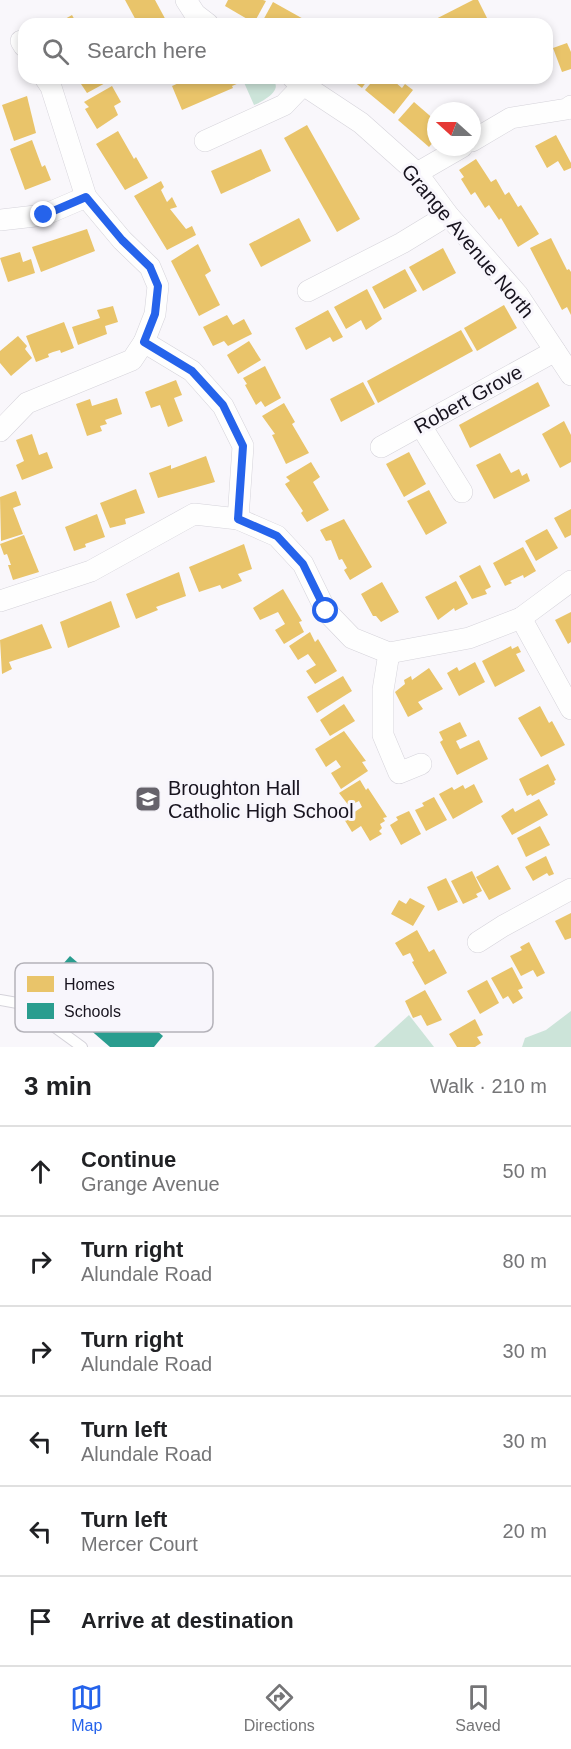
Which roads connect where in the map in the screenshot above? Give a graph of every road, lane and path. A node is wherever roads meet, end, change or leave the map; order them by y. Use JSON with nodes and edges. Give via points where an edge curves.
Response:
{"nodes":[{"id":1,"x":49,"y":84,"type":"edge"},
{"id":2,"x":297,"y":84,"type":"edge"},
{"id":3,"x":303,"y":84,"type":"edge"},
{"id":4,"x":571,"y":106,"type":"edge"},
{"id":5,"x":481,"y":136,"type":"edge"},
{"id":6,"x":205,"y":141,"type":"dead end"},
{"id":7,"x":446,"y":156,"type":"edge"},
{"id":8,"x":417,"y":173,"type":"junction"},
{"id":9,"x":86,"y":197,"type":"junction"},
{"id":10,"x":448,"y":216,"type":"junction"},
{"id":11,"x":0,"y":220,"type":"edge"},
{"id":12,"x":308,"y":291,"type":"dead end"},
{"id":13,"x":144,"y":342,"type":"junction"},
{"id":14,"x":555,"y":351,"type":"junction"},
{"id":15,"x":571,"y":375,"type":"edge"},
{"id":16,"x":421,"y":426,"type":"junction"},
{"id":17,"x":0,"y":431,"type":"edge"},
{"id":18,"x":381,"y":447,"type":"dead end"},
{"id":19,"x":462,"y":492,"type":"dead end"},
{"id":20,"x":238,"y":519,"type":"junction"},
{"id":21,"x":571,"y":581,"type":"edge"},
{"id":22,"x":0,"y":601,"type":"edge"},
{"id":23,"x":521,"y":618,"type":"junction"},
{"id":24,"x":389,"y":653,"type":"junction"},
{"id":25,"x":571,"y":709,"type":"edge"},
{"id":26,"x":421,"y":764,"type":"dead end"},
{"id":27,"x":571,"y":889,"type":"edge"},
{"id":28,"x":478,"y":942,"type":"dead end"},
{"id":29,"x":0,"y":1000,"type":"edge"},
{"id":30,"x":15,"y":1003,"type":"edge"},
{"id":31,"x":61,"y":1032,"type":"edge"},
{"id":32,"x":82,"y":1047,"type":"edge"}],
"edges":[{"from":1,"to":9,"type":"street"},
{"from":2,"to":6,"type":"street","via":[[284,105]]},
{"from":3,"to":8,"type":"street","name":"Grange Avenue North","via":[[361,123]]},
{"from":4,"to":5,"type":"street","via":[[511,118]]},
{"from":7,"to":8,"type":"street"},
{"from":8,"to":10,"type":"street","name":"Grange Avenue North"},
{"from":9,"to":11,"type":"street","via":[[44,215]]},
{"from":9,"to":13,"type":"street","via":[[150,267],[158,286],[155,314]]},
{"from":10,"to":12,"type":"street"},
{"from":10,"to":14,"type":"street","name":"Grange Avenue North","via":[[518,295]]},
{"from":13,"to":17,"type":"street","via":[[132,360],[27,403]]},
{"from":13,"to":20,"type":"street","via":[[192,371],[223,405],[243,446]]},
{"from":14,"to":15,"type":"street","name":"Grange Avenue North"},
{"from":14,"to":16,"type":"street","name":"Robert Grove"},
{"from":16,"to":18,"type":"street","name":"Robert Grove"},
{"from":16,"to":19,"type":"street"},
{"from":20,"to":22,"type":"street","via":[[194,514],[91,571]]},
{"from":20,"to":24,"type":"street","via":[[277,536],[303,564],[326,611],[352,638]]},
{"from":21,"to":23,"type":"street"},
{"from":23,"to":24,"type":"street","via":[[469,638]]},
{"from":23,"to":25,"type":"street"},
{"from":24,"to":26,"type":"street","via":[[383,690],[383,735],[399,773]]},
{"from":27,"to":28,"type":"street"},
{"from":29,"to":30,"type":"lane"},
{"from":31,"to":32,"type":"lane"}]}
